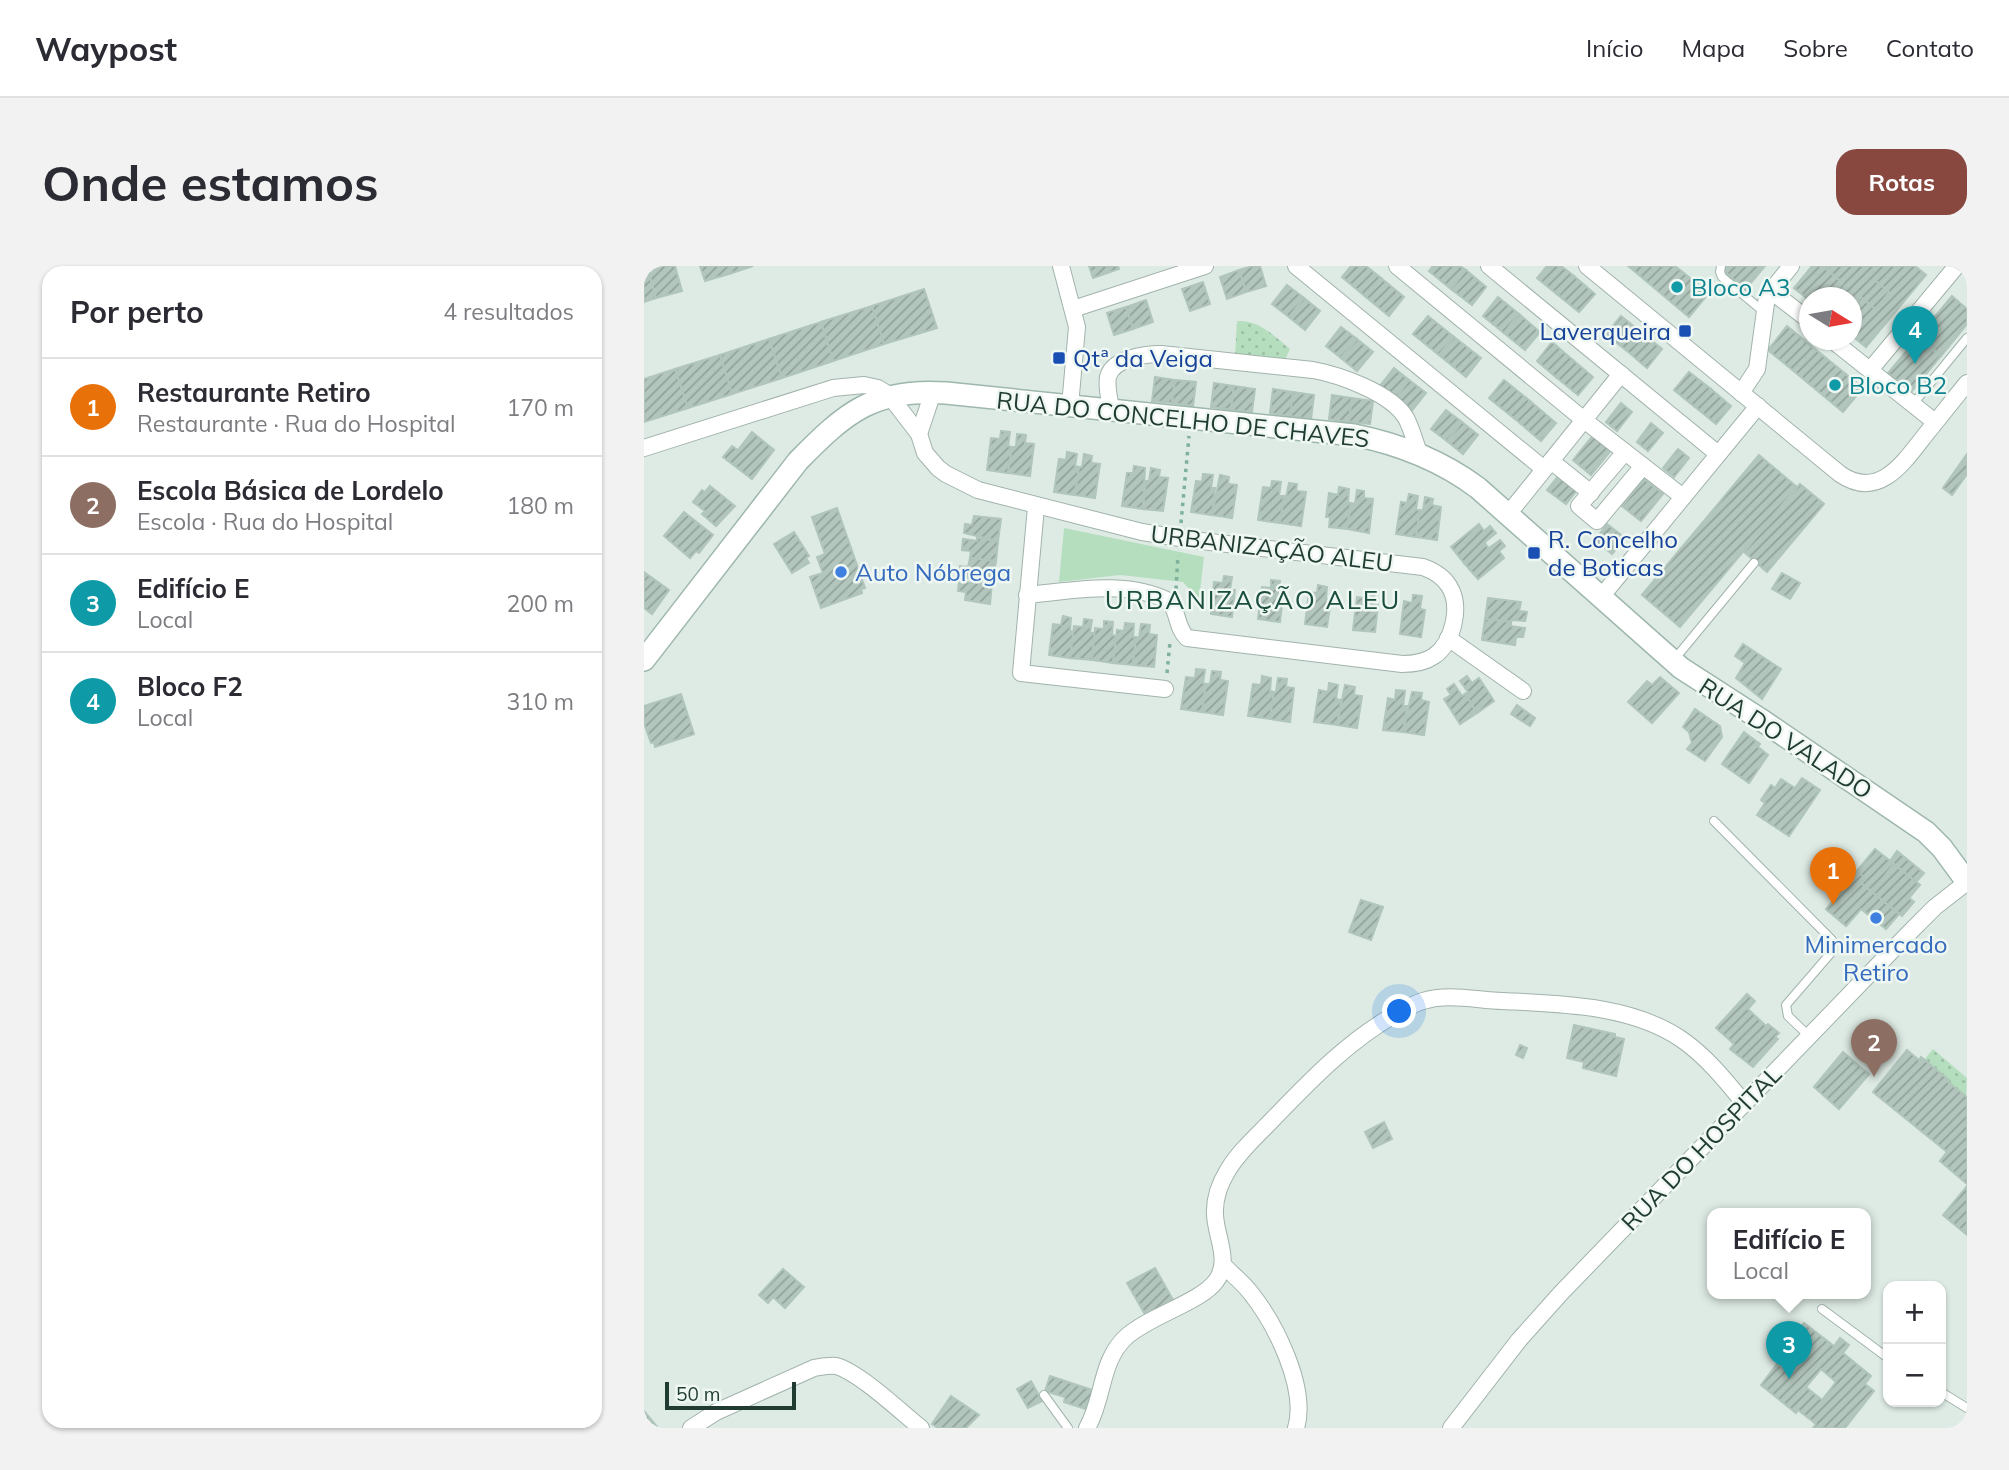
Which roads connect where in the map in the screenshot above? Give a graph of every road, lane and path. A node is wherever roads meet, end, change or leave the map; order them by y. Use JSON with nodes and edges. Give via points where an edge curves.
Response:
{"nodes":[{"id":1,"x":1061,"y":266,"type":"edge"},
{"id":2,"x":1205,"y":266,"type":"edge"},
{"id":3,"x":1296,"y":266,"type":"edge"},
{"id":4,"x":1397,"y":266,"type":"edge"},
{"id":5,"x":1489,"y":266,"type":"edge"},
{"id":6,"x":1587,"y":266,"type":"edge"},
{"id":7,"x":1721,"y":266,"type":"edge"},
{"id":8,"x":1791,"y":266,"type":"edge"},
{"id":9,"x":1958,"y":271,"type":"edge"},
{"id":10,"x":1771,"y":290,"type":"junction"},
{"id":11,"x":1073,"y":309,"type":"junction"},
{"id":12,"x":1764,"y":312,"type":"junction"},
{"id":13,"x":1799,"y":312,"type":"edge"},
{"id":14,"x":1967,"y":338,"type":"edge"},
{"id":15,"x":1845,"y":350,"type":"edge"},
{"id":16,"x":1870,"y":370,"type":"junction"},
{"id":17,"x":1621,"y":374,"type":"junction"},
{"id":18,"x":1967,"y":383,"type":"edge"},
{"id":19,"x":833,"y":388,"type":"junction"},
{"id":20,"x":933,"y":392,"type":"junction"},
{"id":21,"x":1741,"y":393,"type":"junction"},
{"id":22,"x":889,"y":395,"type":"junction"},
{"id":23,"x":1913,"y":404,"type":"junction"},
{"id":24,"x":864,"y":406,"type":"junction"},
{"id":25,"x":1070,"y":406,"type":"junction"},
{"id":26,"x":1758,"y":406,"type":"junction"},
{"id":27,"x":1111,"y":410,"type":"junction"},
{"id":28,"x":1584,"y":420,"type":"junction"},
{"id":29,"x":1936,"y":422,"type":"junction"},
{"id":30,"x":919,"y":434,"type":"junction"},
{"id":31,"x":644,"y":448,"type":"edge"},
{"id":32,"x":1625,"y":452,"type":"junction"},
{"id":33,"x":1718,"y":454,"type":"junction"},
{"id":34,"x":1420,"y":455,"type":"junction"},
{"id":35,"x":1547,"y":465,"type":"junction"},
{"id":36,"x":1643,"y":466,"type":"junction"},
{"id":37,"x":1591,"y":493,"type":"junction"},
{"id":38,"x":1683,"y":496,"type":"junction"},
{"id":39,"x":1036,"y":507,"type":"junction"},
{"id":40,"x":1509,"y":513,"type":"junction"},
{"id":41,"x":1754,"y":563,"type":"dead end"},
{"id":42,"x":1027,"y":595,"type":"junction"},
{"id":43,"x":1601,"y":597,"type":"junction"},
{"id":44,"x":1448,"y":638,"type":"junction"},
{"id":45,"x":644,"y":660,"type":"edge"},
{"id":46,"x":1672,"y":662,"type":"junction"},
{"id":47,"x":1165,"y":689,"type":"dead end"},
{"id":48,"x":1523,"y":691,"type":"dead end"},
{"id":49,"x":1714,"y":821,"type":"dead end"},
{"id":50,"x":1965,"y":875,"type":"edge"},
{"id":51,"x":1809,"y":1036,"type":"junction"},
{"id":52,"x":1744,"y":1103,"type":"junction"},
{"id":53,"x":1223,"y":1265,"type":"junction"},
{"id":54,"x":1822,"y":1309,"type":"dead end"},
{"id":55,"x":1883,"y":1354,"type":"edge"},
{"id":56,"x":1044,"y":1395,"type":"dead end"},
{"id":57,"x":1946,"y":1395,"type":"edge"},
{"id":58,"x":1967,"y":1408,"type":"edge"},
{"id":59,"x":691,"y":1428,"type":"edge"},
{"id":60,"x":921,"y":1428,"type":"edge"},
{"id":61,"x":1068,"y":1428,"type":"edge"},
{"id":62,"x":1087,"y":1428,"type":"edge"},
{"id":63,"x":1296,"y":1428,"type":"edge"},
{"id":64,"x":1451,"y":1428,"type":"edge"}],
"edges":[{"from":1,"to":11,"type":"street"},
{"from":2,"to":11,"type":"street"},
{"from":3,"to":35,"type":"street"},
{"from":4,"to":28,"type":"street"},
{"from":5,"to":17,"type":"street"},
{"from":6,"to":21,"type":"street"},
{"from":7,"to":12,"type":"lane","via":[[1722,277]]},
{"from":8,"to":10,"type":"street"},
{"from":9,"to":16,"type":"street"},
{"from":10,"to":12,"type":"street"},
{"from":10,"to":13,"type":"street"},
{"from":11,"to":25,"type":"street","via":[[1077,332]]},
{"from":12,"to":21,"type":"street","via":[[1757,369]]},
{"from":14,"to":23,"type":"lane"},
{"from":15,"to":16,"type":"street"},
{"from":16,"to":23,"type":"street"},
{"from":17,"to":28,"type":"street"},
{"from":17,"to":33,"type":"street"},
{"from":18,"to":29,"type":"street"},
{"from":19,"to":22,"type":"street","via":[[864,385]]},
{"from":19,"to":24,"type":"street"},
{"from":19,"to":31,"type":"street"},
{"from":20,"to":22,"type":"street","name":"RUA DO CONCELHO DE CHAVES"},
{"from":20,"to":25,"type":"street","name":"RUA DO CONCELHO DE CHAVES"},
{"from":20,"to":30,"type":"street"},
{"from":21,"to":26,"type":"street"},
{"from":22,"to":24,"type":"street","name":"RUA DO CONCELHO DE CHAVES"},
{"from":22,"to":30,"type":"street","name":"URBANIZAÇÃO ALEU"},
{"from":23,"to":29,"type":"street"},
{"from":24,"to":45,"type":"street","name":"RUA DO CONCELHO DE CHAVES","via":[[791,468]]},
{"from":25,"to":27,"type":"street","name":"RUA DO CONCELHO DE CHAVES"},
{"from":26,"to":29,"type":"street","via":[[1840,474],[1863,483],[1882,479],[1898,468]]},
{"from":26,"to":33,"type":"street"},
{"from":27,"to":34,"type":"street","name":"RUA DO CONCELHO DE CHAVES","via":[[1354,435]]},
{"from":27,"to":34,"type":"street","via":[[1110,372],[1118,364],[1145,355],[1312,370],[1359,383],[1398,410]]},
{"from":28,"to":32,"type":"street"},
{"from":28,"to":35,"type":"street"},
{"from":30,"to":39,"type":"street","name":"URBANIZAÇÃO ALEU","via":[[925,453],[946,474],[978,490]]},
{"from":32,"to":36,"type":"street"},
{"from":32,"to":37,"type":"street"},
{"from":33,"to":38,"type":"street"},
{"from":34,"to":40,"type":"street","name":"RUA DO CONCELHO DE CHAVES","via":[[1467,480]]},
{"from":35,"to":37,"type":"street"},
{"from":35,"to":40,"type":"street"},
{"from":36,"to":37,"type":"street","via":[[1597,521],[1579,506]]},
{"from":36,"to":38,"type":"street"},
{"from":38,"to":43,"type":"street"},
{"from":39,"to":42,"type":"street"},
{"from":39,"to":44,"type":"street","name":"URBANIZAÇÃO ALEU","via":[[1193,541],[1423,567],[1440,575],[1453,593]]},
{"from":40,"to":43,"type":"street","name":"RUA DO CONCELHO DE CHAVES"},
{"from":41,"to":46,"type":"lane"},
{"from":42,"to":44,"type":"street","via":[[1115,589],[1141,592],[1170,602],[1178,628],[1187,638],[1385,663],[1420,663],[1436,655]]},
{"from":42,"to":47,"type":"street","via":[[1021,673]]},
{"from":43,"to":46,"type":"street","name":"RUA DO VALADO"},
{"from":44,"to":48,"type":"street"},
{"from":46,"to":50,"type":"street","name":"RUA DO VALADO","via":[[1917,825]]},
{"from":49,"to":51,"type":"lane","via":[[1832,940],[1829,954],[1786,1005],[1788,1016]]},
{"from":50,"to":51,"type":"street","name":"RUA DO HOSPITAL"},
{"from":51,"to":52,"type":"street","name":"RUA DO HOSPITAL"},
{"from":52,"to":53,"type":"street","via":[[1698,1052],[1652,1024],[1572,1005],[1448,998],[1421,1002],[1384,1021],[1324,1067],[1228,1169],[1214,1212]]},
{"from":52,"to":64,"type":"street","name":"RUA DO HOSPITAL","via":[[1551,1303]]},
{"from":53,"to":62,"type":"street","via":[[1209,1289],[1146,1322],[1119,1345],[1111,1356]]},
{"from":53,"to":63,"type":"street","via":[[1258,1303],[1281,1344],[1298,1394]]},
{"from":54,"to":55,"type":"lane"},
{"from":56,"to":61,"type":"lane"},
{"from":57,"to":58,"type":"lane"},
{"from":59,"to":60,"type":"street","via":[[716,1412],[827,1366],[855,1376]]}]}
